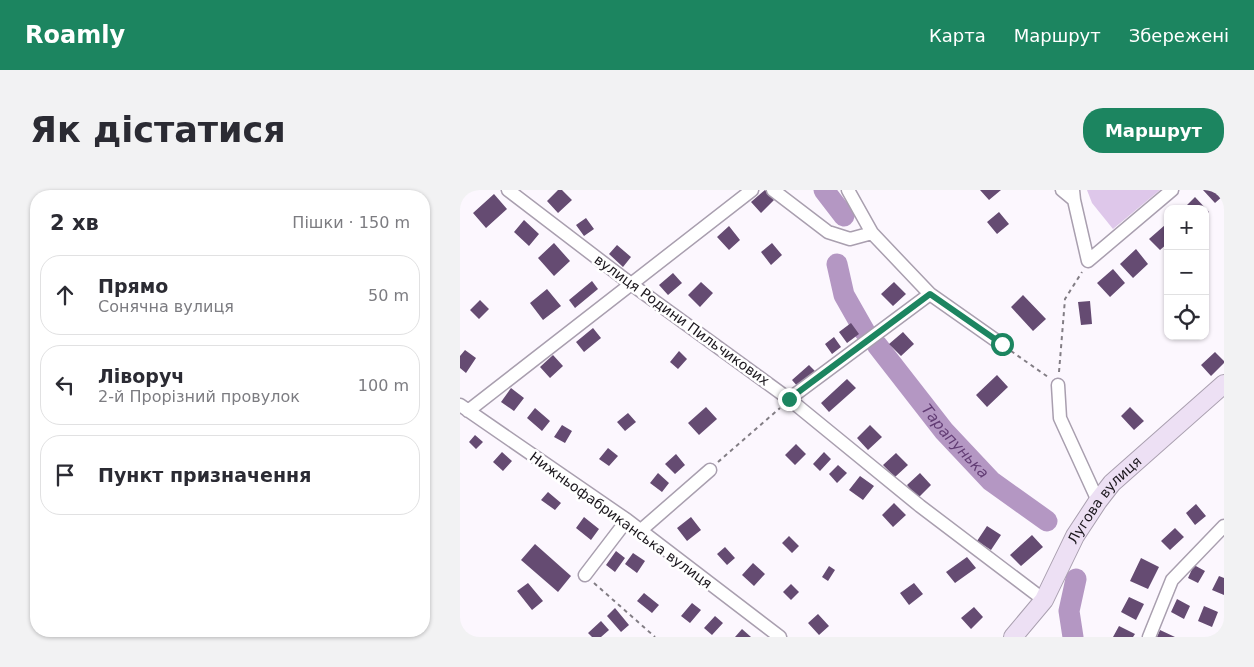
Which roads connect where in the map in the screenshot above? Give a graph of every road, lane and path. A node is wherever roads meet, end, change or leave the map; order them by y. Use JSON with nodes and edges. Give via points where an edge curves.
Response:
{"nodes":[{"id":1,"x":508,"y":190,"type":"edge"},
{"id":2,"x":752,"y":190,"type":"edge"},
{"id":3,"x":773,"y":190,"type":"edge"},
{"id":4,"x":848,"y":190,"type":"edge"},
{"id":5,"x":1062,"y":190,"type":"edge"},
{"id":6,"x":1172,"y":190,"type":"edge"},
{"id":7,"x":1074,"y":195,"type":"edge"},
{"id":8,"x":872,"y":233,"type":"junction"},
{"id":9,"x":1088,"y":261,"type":"junction"},
{"id":10,"x":631,"y":284,"type":"junction"},
{"id":11,"x":930,"y":294,"type":"junction"},
{"id":12,"x":1002,"y":344,"type":"joint"},
{"id":13,"x":1058,"y":384,"type":"junction"},
{"id":14,"x":1224,"y":384,"type":"edge"},
{"id":15,"x":789,"y":399,"type":"junction"},
{"id":16,"x":464,"y":408,"type":"edge"},
{"id":17,"x":710,"y":470,"type":"joint"},
{"id":18,"x":1098,"y":501,"type":"junction"},
{"id":19,"x":627,"y":520,"type":"junction"},
{"id":20,"x":1224,"y":526,"type":"edge"},
{"id":21,"x":640,"y":531,"type":"junction"},
{"id":22,"x":585,"y":575,"type":"joint"},
{"id":23,"x":1044,"y":600,"type":"junction"},
{"id":24,"x":655,"y":637,"type":"edge"},
{"id":25,"x":780,"y":637,"type":"edge"},
{"id":26,"x":1013,"y":637,"type":"edge"},
{"id":27,"x":1149,"y":637,"type":"edge"}],
"edges":[{"from":1,"to":10,"type":"street","name":"вулиця Родини Пильчикових"},
{"from":2,"to":10,"type":"street"},
{"from":3,"to":8,"type":"street","via":[[828,232],[850,238]]},
{"from":4,"to":8,"type":"street"},
{"from":5,"to":7,"type":"street"},
{"from":6,"to":9,"type":"street"},
{"from":7,"to":9,"type":"street"},
{"from":8,"to":11,"type":"street"},
{"from":9,"to":13,"type":"path","via":[[1065,299]]},
{"from":10,"to":15,"type":"street","name":"вулиця Родини Пильчикових"},
{"from":10,"to":16,"type":"street"},
{"from":11,"to":12,"type":"street"},
{"from":11,"to":15,"type":"street"},
{"from":12,"to":13,"type":"path"},
{"from":13,"to":18,"type":"street","via":[[1060,418]]},
{"from":14,"to":18,"type":"street","name":"Лугова вулиця","via":[[1112,483]]},
{"from":15,"to":17,"type":"path"},
{"from":15,"to":23,"type":"street","name":"вулиця Родини Пильчикових","via":[[920,506]]},
{"from":16,"to":19,"type":"street","name":"Нижньофабриканська вулиця"},
{"from":17,"to":21,"type":"street"},
{"from":18,"to":23,"type":"street","name":"Лугова вулиця","via":[[1075,536]]},
{"from":19,"to":21,"type":"street","name":"Нижньофабриканська вулиця"},
{"from":19,"to":22,"type":"street"},
{"from":20,"to":27,"type":"street","via":[[1172,580]]},
{"from":21,"to":25,"type":"street","name":"Нижньофабриканська вулиця"},
{"from":22,"to":24,"type":"path"},
{"from":23,"to":26,"type":"street","name":"Лугова вулиця"}]}
